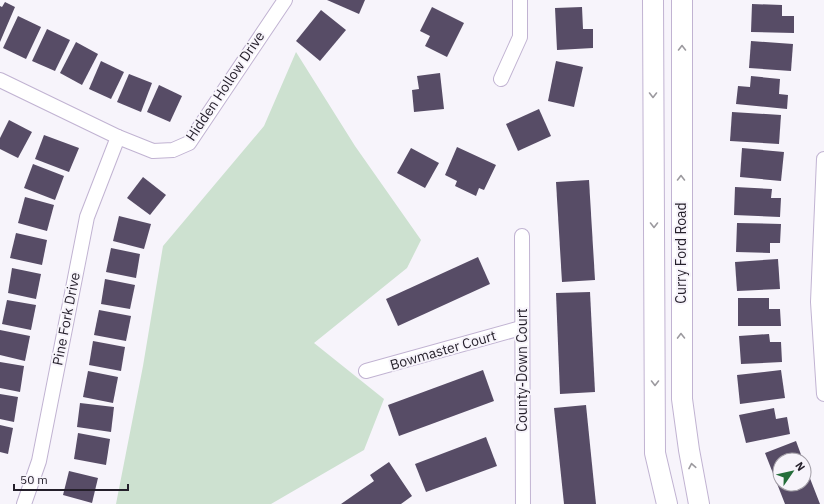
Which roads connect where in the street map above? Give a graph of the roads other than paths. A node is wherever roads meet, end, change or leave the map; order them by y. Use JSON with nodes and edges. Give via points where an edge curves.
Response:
{"nodes":[{"id":1,"x":285,"y":0,"type":"edge"},
{"id":2,"x":520,"y":0,"type":"edge"},
{"id":3,"x":653,"y":0,"type":"edge"},
{"id":4,"x":682,"y":0,"type":"edge"},
{"id":5,"x":501,"y":79,"type":"dead end"},
{"id":6,"x":0,"y":80,"type":"edge"},
{"id":7,"x":118,"y":137,"type":"junction"},
{"id":8,"x":824,"y":159,"type":"edge"},
{"id":9,"x":522,"y":236,"type":"dead end"},
{"id":10,"x":521,"y":328,"type":"junction"},
{"id":11,"x":366,"y":372,"type":"dead end"},
{"id":12,"x":824,"y":394,"type":"edge"},
{"id":13,"x":24,"y":504,"type":"edge"},
{"id":14,"x":523,"y":504,"type":"edge"},
{"id":15,"x":667,"y":504,"type":"edge"},
{"id":16,"x":699,"y":504,"type":"edge"}],
"edges":[{"from":1,"to":7,"type":"street","name":"Hidden Hollow Drive","via":[[189,143],[173,150],[153,152]]},
{"from":2,"to":5,"type":"street","via":[[520,37]]},
{"from":3,"to":15,"type":"street","name":"Curry Ford Road","one_way":true,"via":[[655,453]]},
{"from":16,"to":4,"type":"street","name":"Curry Ford Road","one_way":true,"via":[[682,399]]},
{"from":6,"to":7,"type":"street","name":"Hidden Hollow Drive"},
{"from":7,"to":13,"type":"street","name":"Pine Fork Drive","via":[[86,217],[39,461]]},
{"from":8,"to":12,"type":"street","via":[[818,302]]},
{"from":9,"to":10,"type":"street","name":"County-Down Court"},
{"from":10,"to":11,"type":"street","name":"Bowmaster Court"},
{"from":10,"to":14,"type":"street","name":"County-Down Court"}]}
